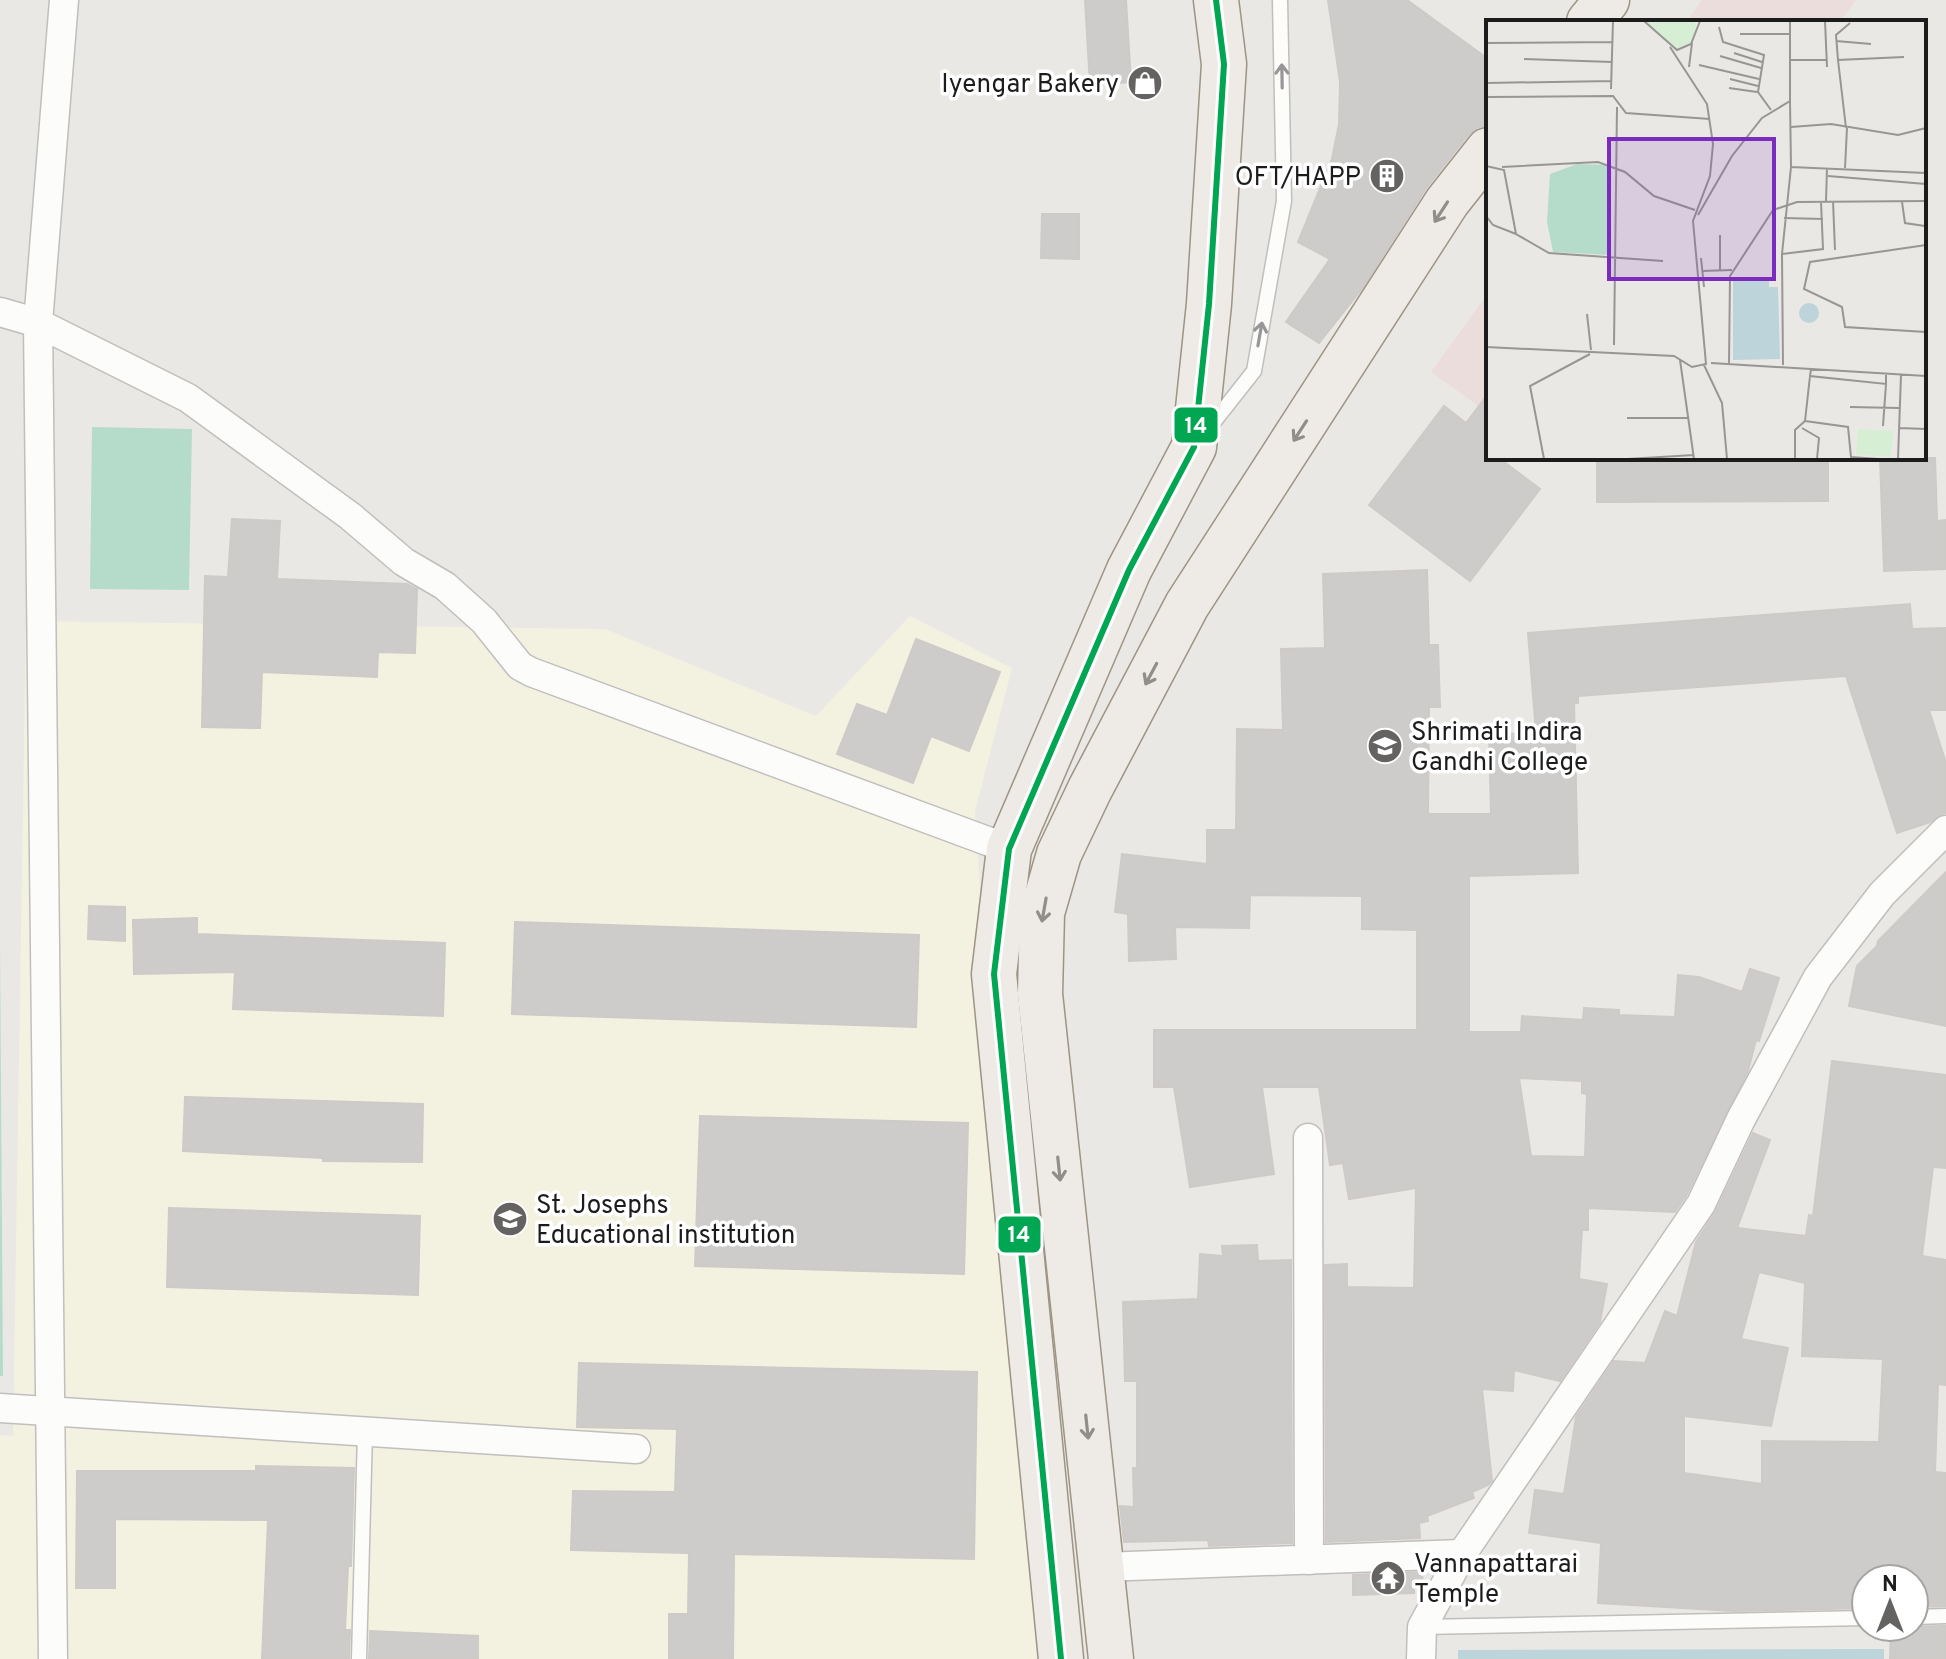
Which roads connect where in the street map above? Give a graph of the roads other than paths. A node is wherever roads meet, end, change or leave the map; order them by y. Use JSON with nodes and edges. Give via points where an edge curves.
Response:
{"nodes":[{"id":1,"x":64,"y":0,"type":"edge"},
{"id":2,"x":1216,"y":0,"type":"edge"},
{"id":3,"x":1280,"y":0,"type":"edge"},
{"id":4,"x":1607,"y":0,"type":"edge"},
{"id":5,"x":1591,"y":20,"type":"edge"},
{"id":6,"x":1486,"y":153,"type":"edge"},
{"id":7,"x":0,"y":312,"type":"edge"},
{"id":8,"x":38,"y":323,"type":"junction"},
{"id":9,"x":1194,"y":447,"type":"junction"},
{"id":10,"x":1129,"y":570,"type":"junction"},
{"id":11,"x":1187,"y":605,"type":"junction"},
{"id":12,"x":1946,"y":830,"type":"edge"},
{"id":13,"x":1009,"y":849,"type":"junction"},
{"id":14,"x":1308,"y":1138,"type":"dead end"},
{"id":15,"x":0,"y":1408,"type":"edge"},
{"id":16,"x":51,"y":1411,"type":"junction"},
{"id":17,"x":365,"y":1431,"type":"junction"},
{"id":18,"x":636,"y":1449,"type":"dead end"},
{"id":19,"x":1462,"y":1554,"type":"junction"},
{"id":20,"x":1309,"y":1560,"type":"junction"},
{"id":21,"x":1102,"y":1567,"type":"junction"},
{"id":22,"x":1850,"y":1618,"type":"edge"},
{"id":23,"x":1422,"y":1627,"type":"junction"},
{"id":24,"x":53,"y":1659,"type":"edge"},
{"id":25,"x":359,"y":1659,"type":"edge"},
{"id":26,"x":1061,"y":1659,"type":"edge"},
{"id":27,"x":1111,"y":1659,"type":"edge"},
{"id":28,"x":1421,"y":1659,"type":"edge"}],
"edges":[{"from":1,"to":8,"type":"street"},
{"from":2,"to":9,"type":"main road","via":[[1224,64]]},
{"from":9,"to":3,"type":"lane","one_way":true,"via":[[1254,371],[1284,201]]},
{"from":4,"to":5,"type":"main road"},
{"from":6,"to":11,"type":"main road","one_way":true,"via":[[1447,202]]},
{"from":7,"to":8,"type":"street"},
{"from":8,"to":13,"type":"street","via":[[188,398],[404,562],[445,586],[531,672]]},
{"from":8,"to":16,"type":"street"},
{"from":9,"to":10,"type":"main road"},
{"from":10,"to":11,"type":"main road"},
{"from":10,"to":13,"type":"main road"},
{"from":11,"to":21,"type":"main road","one_way":true,"via":[[1059,854],[1042,913],[1040,994]]},
{"from":12,"to":19,"type":"street","via":[[1882,894],[1818,977],[1701,1204]]},
{"from":13,"to":26,"type":"main road","via":[[994,974]]},
{"from":14,"to":20,"type":"street"},
{"from":15,"to":16,"type":"street"},
{"from":16,"to":17,"type":"street"},
{"from":16,"to":24,"type":"street"},
{"from":17,"to":18,"type":"street"},
{"from":17,"to":25,"type":"lane"},
{"from":19,"to":20,"type":"street"},
{"from":19,"to":23,"type":"street"},
{"from":20,"to":21,"type":"street"},
{"from":21,"to":27,"type":"main road"},
{"from":22,"to":23,"type":"lane"},
{"from":23,"to":28,"type":"street"}]}
